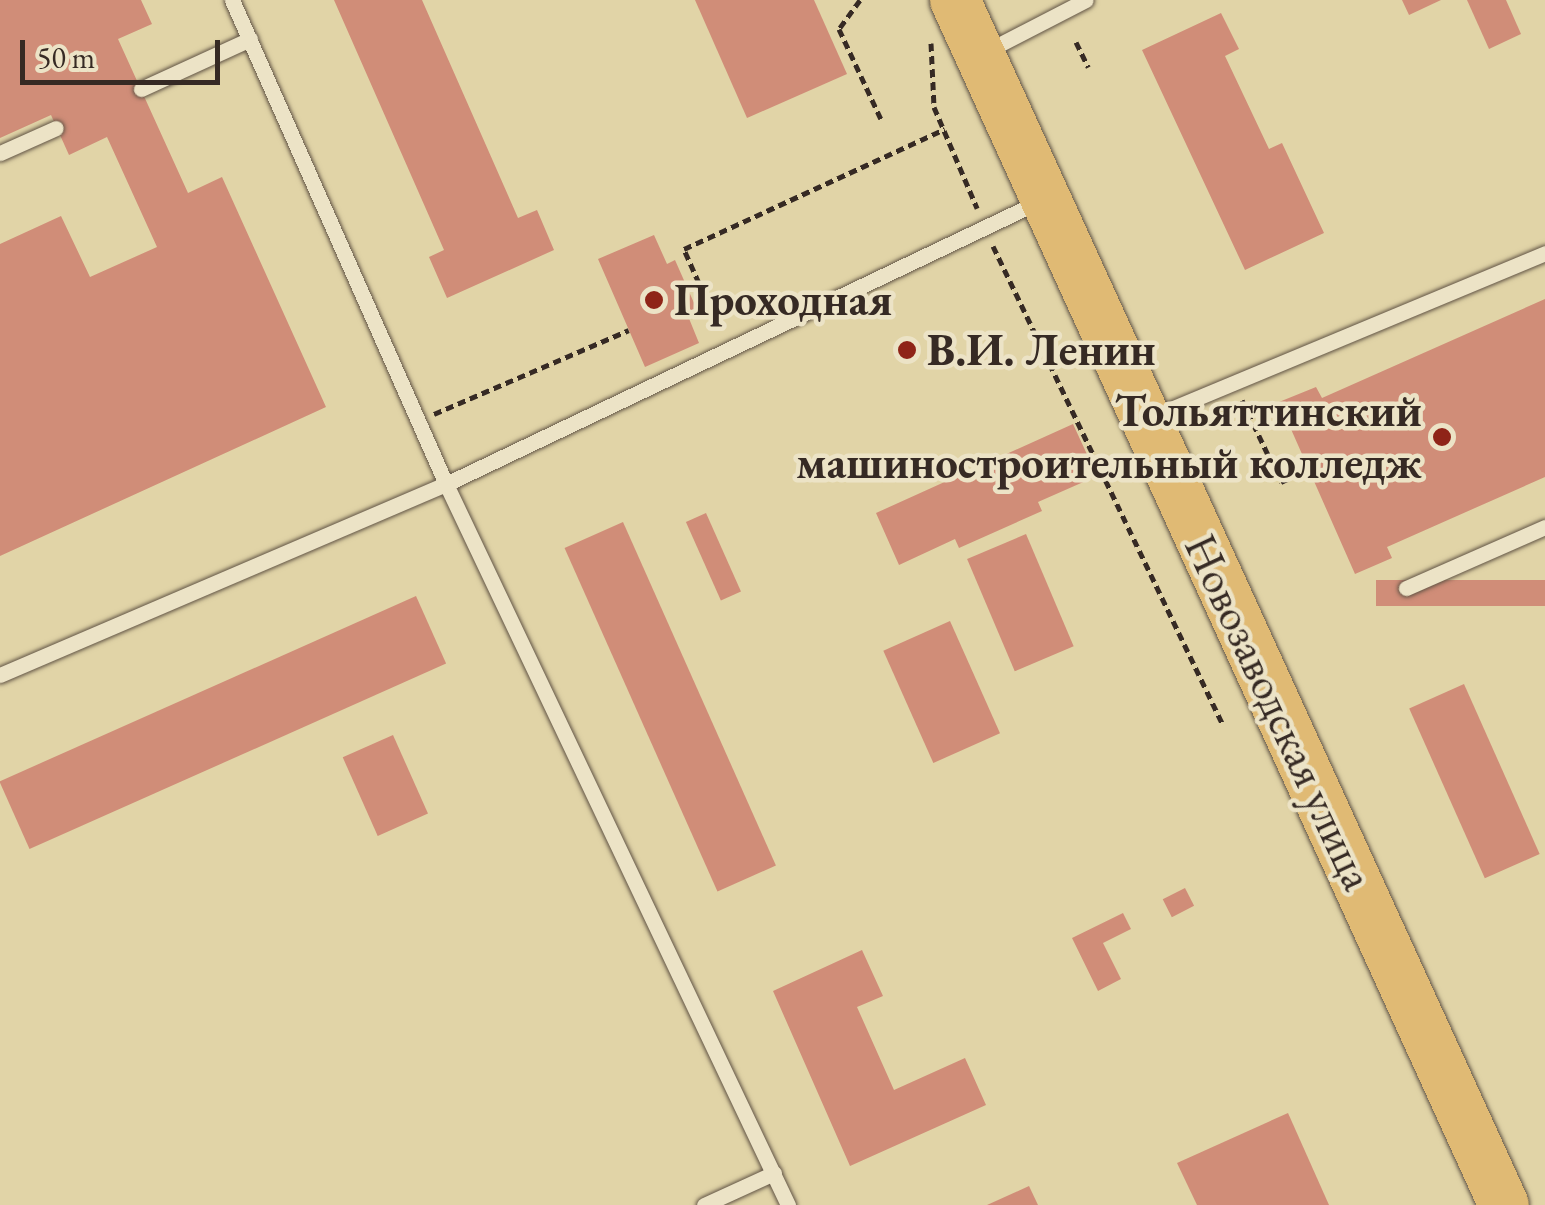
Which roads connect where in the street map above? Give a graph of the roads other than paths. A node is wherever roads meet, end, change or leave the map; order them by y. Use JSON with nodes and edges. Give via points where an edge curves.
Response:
{"nodes":[{"id":1,"x":232,"y":0,"type":"edge"},
{"id":2,"x":1086,"y":0,"type":"edge"},
{"id":3,"x":943,"y":18,"type":"edge"},
{"id":4,"x":250,"y":39,"type":"junction"},
{"id":5,"x":980,"y":54,"type":"junction"},
{"id":6,"x":141,"y":90,"type":"dead end"},
{"id":7,"x":56,"y":128,"type":"dead end"},
{"id":8,"x":0,"y":153,"type":"edge"},
{"id":9,"x":1045,"y":199,"type":"junction"},
{"id":10,"x":1545,"y":253,"type":"edge"},
{"id":11,"x":1145,"y":419,"type":"junction"},
{"id":12,"x":446,"y":484,"type":"junction"},
{"id":13,"x":1545,"y":527,"type":"edge"},
{"id":14,"x":1406,"y":588,"type":"dead end"},
{"id":15,"x":0,"y":675,"type":"edge"},
{"id":16,"x":774,"y":1173,"type":"junction"},
{"id":17,"x":704,"y":1205,"type":"edge"},
{"id":18,"x":788,"y":1205,"type":"edge"},
{"id":19,"x":1504,"y":1205,"type":"edge"}],
"edges":[{"from":1,"to":4,"type":"lane"},
{"from":2,"to":5,"type":"lane"},
{"from":3,"to":5,"type":"main road","name":"Новозаводская улица"},
{"from":4,"to":6,"type":"lane"},
{"from":4,"to":12,"type":"lane"},
{"from":5,"to":9,"type":"main road","name":"Новозаводская улица"},
{"from":7,"to":8,"type":"lane"},
{"from":9,"to":11,"type":"main road","name":"Новозаводская улица"},
{"from":9,"to":12,"type":"lane"},
{"from":10,"to":11,"type":"lane"},
{"from":11,"to":19,"type":"main road","name":"Новозаводская улица"},
{"from":12,"to":15,"type":"lane"},
{"from":12,"to":16,"type":"lane"},
{"from":13,"to":14,"type":"lane"},
{"from":16,"to":17,"type":"lane"},
{"from":16,"to":18,"type":"lane"}]}
